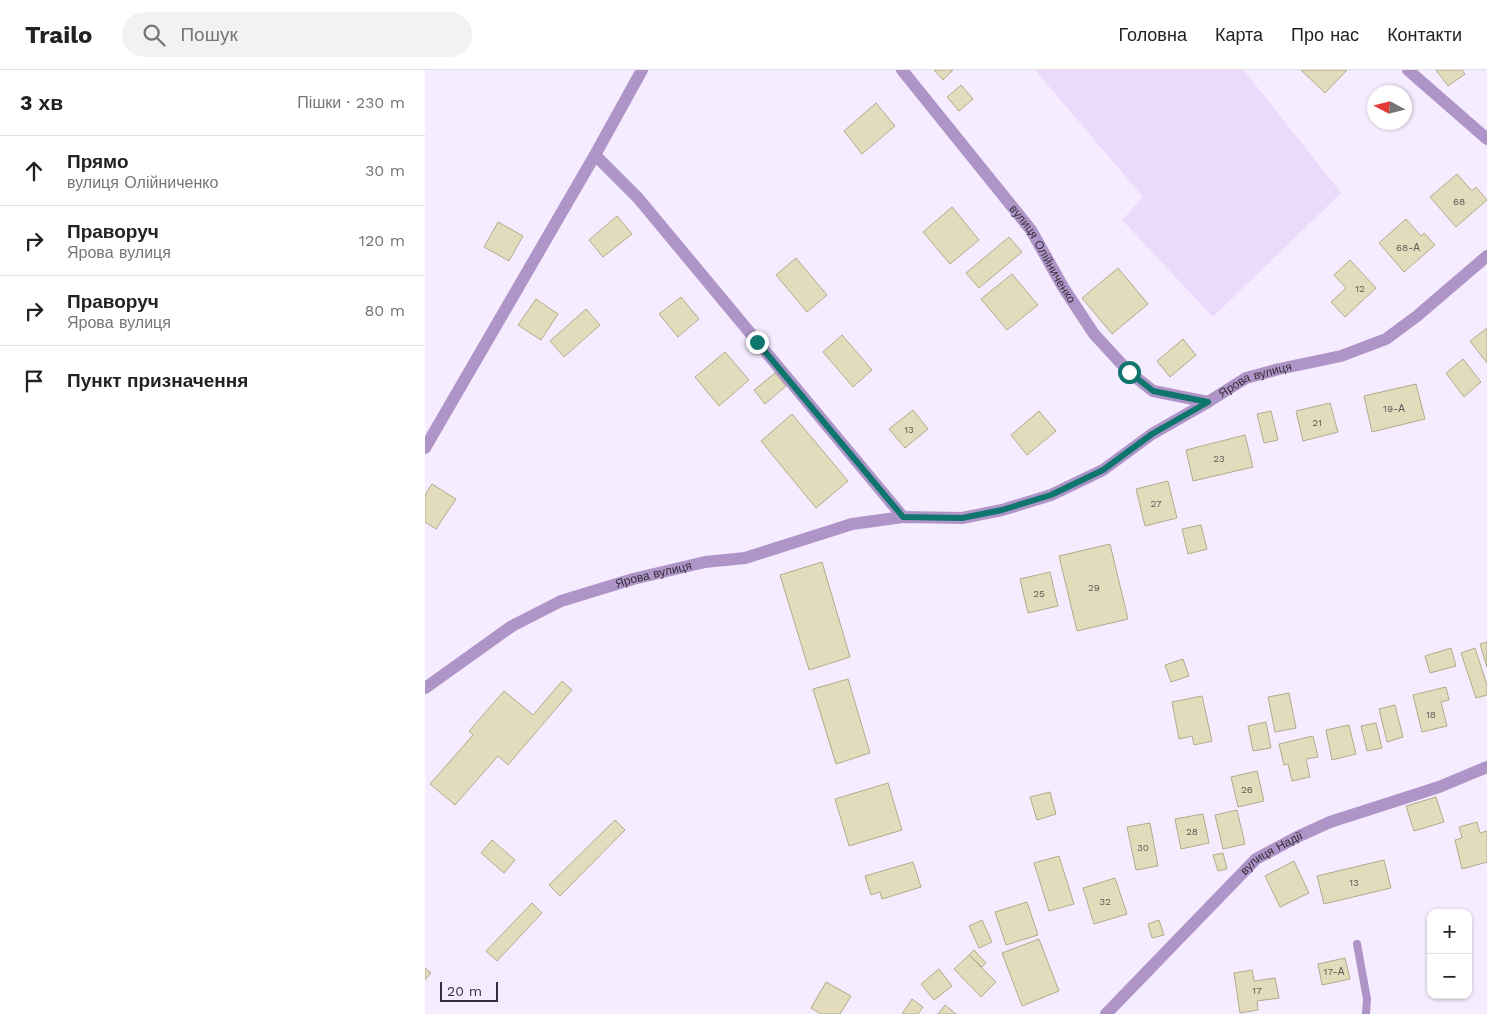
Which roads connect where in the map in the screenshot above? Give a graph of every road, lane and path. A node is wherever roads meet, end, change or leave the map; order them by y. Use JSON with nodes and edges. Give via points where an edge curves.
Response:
{"nodes":[{"id":1,"x":642,"y":70,"type":"edge"},
{"id":2,"x":902,"y":70,"type":"edge"},
{"id":3,"x":1408,"y":70,"type":"edge"},
{"id":4,"x":1487,"y":139,"type":"edge"},
{"id":5,"x":595,"y":155,"type":"junction"},
{"id":6,"x":1487,"y":256,"type":"edge"},
{"id":7,"x":1208,"y":402,"type":"junction"},
{"id":8,"x":425,"y":448,"type":"edge"},
{"id":9,"x":903,"y":517,"type":"junction"},
{"id":10,"x":425,"y":688,"type":"edge"},
{"id":11,"x":1487,"y":767,"type":"edge"},
{"id":12,"x":1357,"y":944,"type":"dead end"},
{"id":13,"x":1106,"y":1014,"type":"edge"},
{"id":14,"x":1366,"y":1014,"type":"edge"}],
"edges":[{"from":1,"to":5,"type":"street"},
{"from":2,"to":7,"type":"street","name":"вулиця Олійниченко","via":[[1031,230],[1094,334],[1129,372],[1153,391]]},
{"from":3,"to":4,"type":"street"},
{"from":5,"to":8,"type":"street"},
{"from":5,"to":9,"type":"street","via":[[638,198]]},
{"from":6,"to":7,"type":"street","name":"Ярова вулиця","via":[[1386,340],[1341,356],[1246,378]]},
{"from":7,"to":9,"type":"street","name":"Ярова вулиця","via":[[1152,434],[1103,470],[1051,495],[962,518]]},
{"from":9,"to":10,"type":"street","name":"Ярова вулиця","via":[[852,524],[745,558],[705,562],[651,574],[561,601],[512,626]]},
{"from":11,"to":13,"type":"street","name":"вулиця Надії","via":[[1439,787],[1330,822],[1255,859]]},
{"from":12,"to":14,"type":"lane","via":[[1367,999]]}]}
